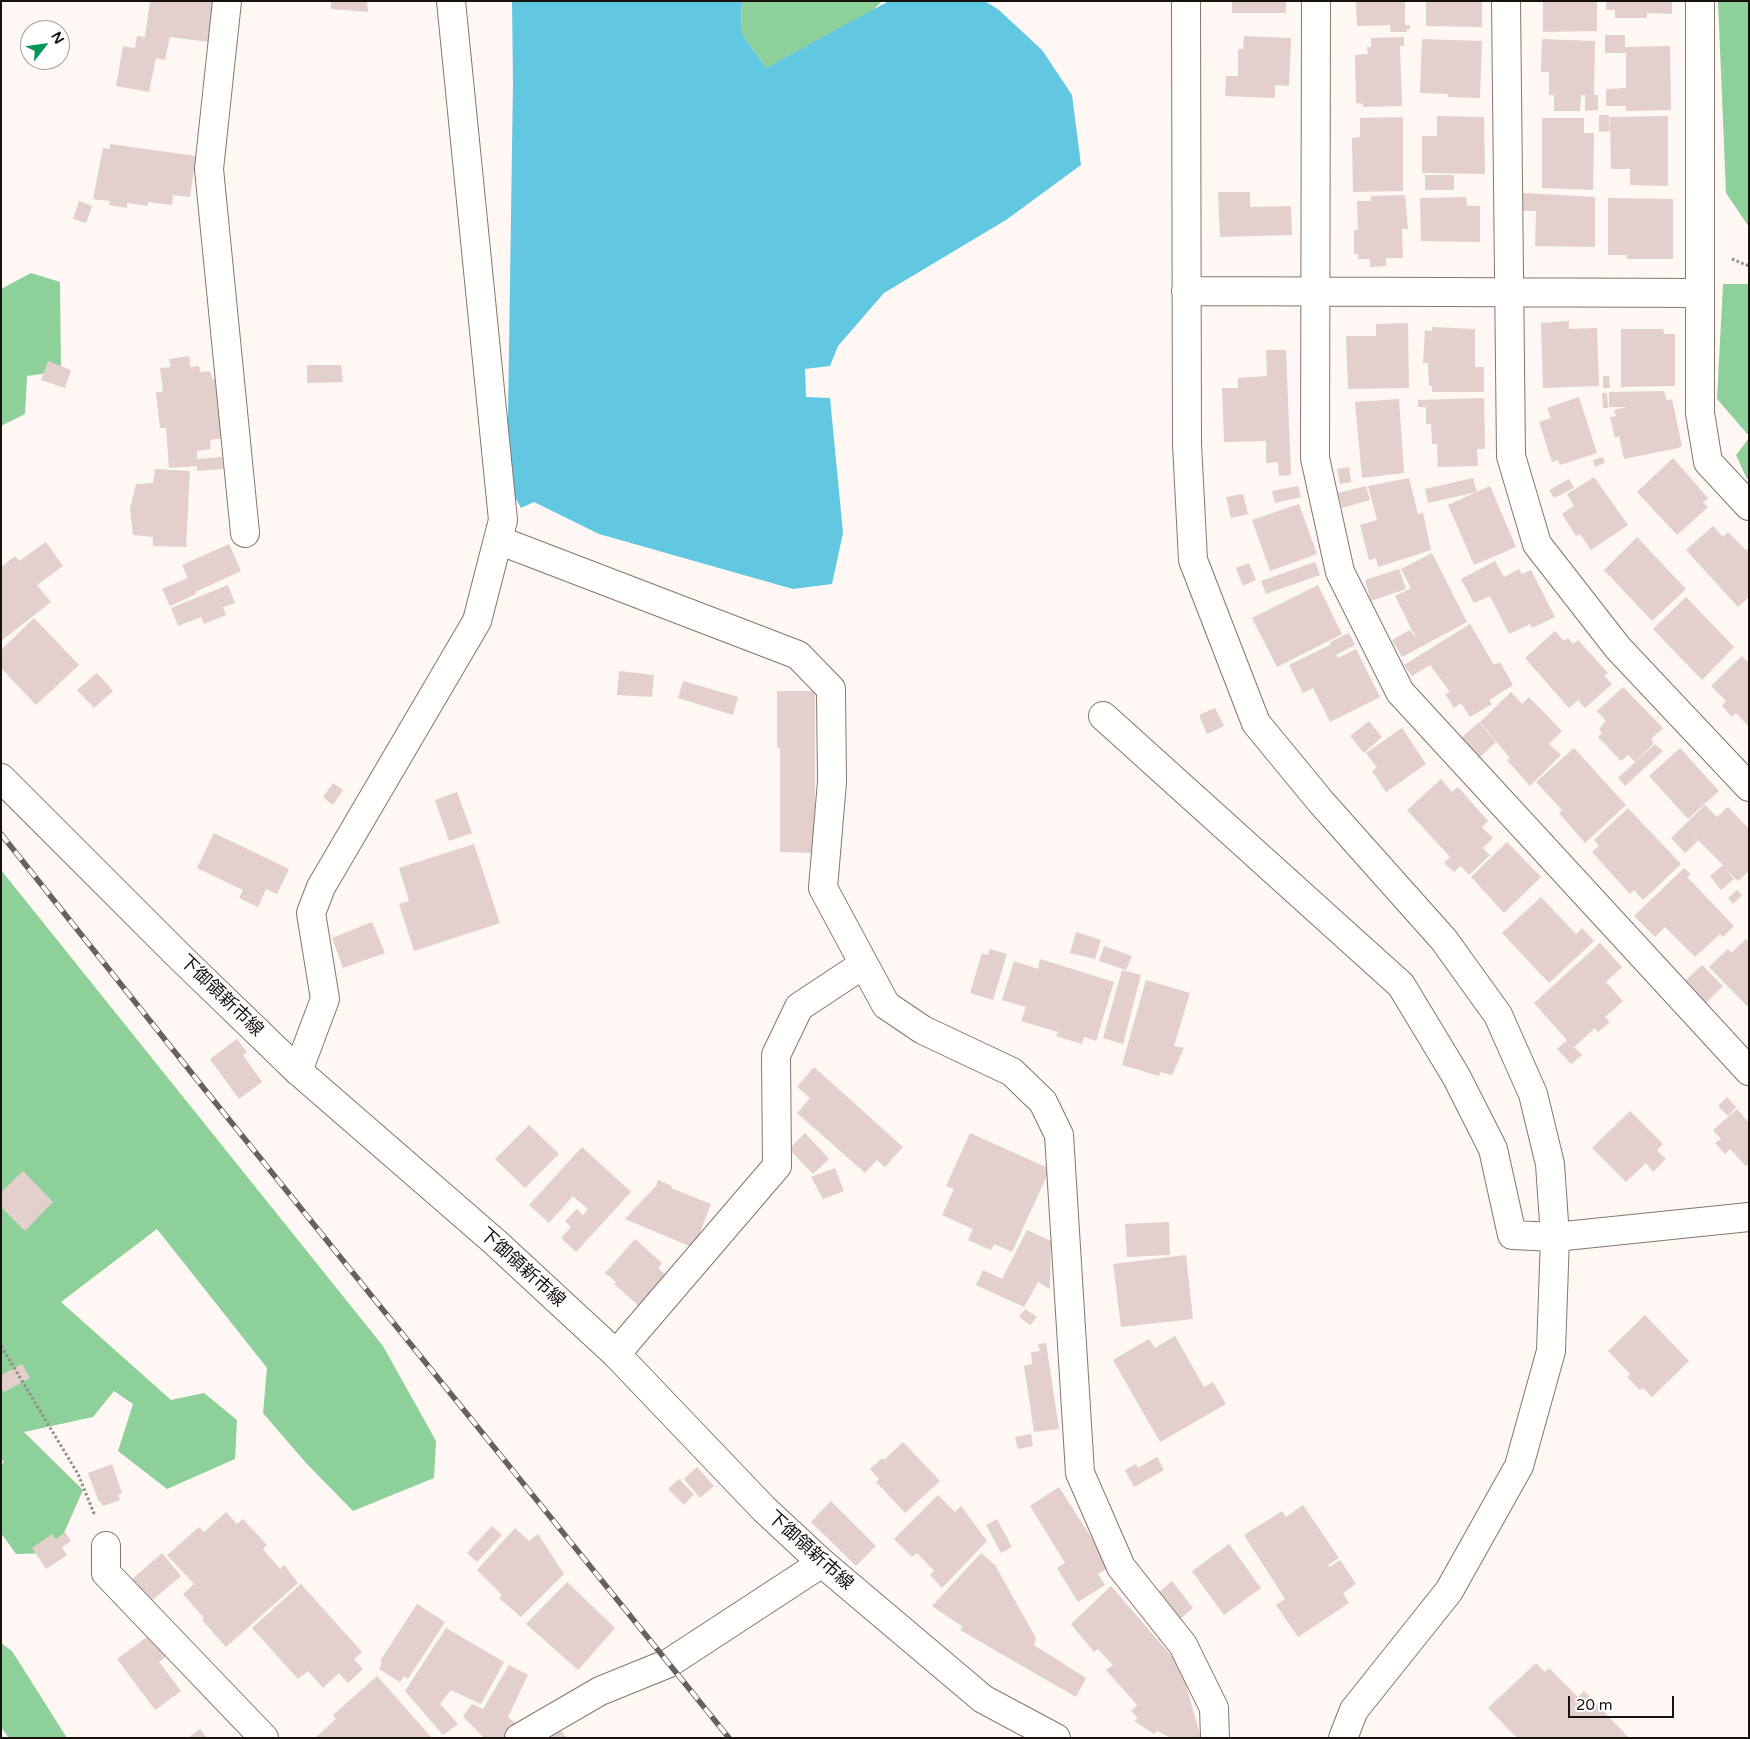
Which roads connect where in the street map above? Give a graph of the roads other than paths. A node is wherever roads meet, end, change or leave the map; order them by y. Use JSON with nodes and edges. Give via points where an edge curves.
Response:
{"nodes":[{"id":1,"x":227,"y":1,"type":"edge"},
{"id":2,"x":451,"y":1,"type":"edge"},
{"id":3,"x":1186,"y":1,"type":"edge"},
{"id":4,"x":1316,"y":1,"type":"edge"},
{"id":5,"x":1506,"y":1,"type":"edge"},
{"id":6,"x":1700,"y":1,"type":"edge"},
{"id":7,"x":1186,"y":291,"type":"junction"},
{"id":8,"x":1314,"y":292,"type":"junction"},
{"id":9,"x":1508,"y":292,"type":"junction"},
{"id":10,"x":1700,"y":293,"type":"junction"},
{"id":11,"x":1749,"y":506,"type":"edge"},
{"id":12,"x":245,"y":533,"type":"dead end"},
{"id":13,"x":498,"y":540,"type":"junction"},
{"id":14,"x":1103,"y":716,"type":"dead end"},
{"id":15,"x":1,"y":778,"type":"edge"},
{"id":16,"x":1749,"y":787,"type":"edge"},
{"id":17,"x":864,"y":964,"type":"junction"},
{"id":18,"x":298,"y":1071,"type":"junction"},
{"id":19,"x":1749,"y":1071,"type":"edge"},
{"id":20,"x":1749,"y":1216,"type":"edge"},
{"id":21,"x":1555,"y":1237,"type":"junction"},
{"id":22,"x":616,"y":1354,"type":"junction"},
{"id":23,"x":106,"y":1546,"type":"road end"},
{"id":24,"x":822,"y":1563,"type":"junction"},
{"id":25,"x":264,"y":1738,"type":"edge"},
{"id":26,"x":519,"y":1738,"type":"edge"},
{"id":27,"x":1056,"y":1738,"type":"edge"},
{"id":28,"x":1215,"y":1738,"type":"edge"},
{"id":29,"x":1343,"y":1738,"type":"edge"}],
"edges":[{"from":1,"to":12,"type":"street","via":[[209,169]]},
{"from":2,"to":13,"type":"street","via":[[503,520]]},
{"from":3,"to":7,"type":"street"},
{"from":4,"to":8,"type":"street"},
{"from":5,"to":9,"type":"street"},
{"from":6,"to":10,"type":"street"},
{"from":7,"to":8,"type":"street"},
{"from":7,"to":21,"type":"street","via":[[1187,444],[1193,560],[1256,723],[1321,802],[1444,940],[1498,1015],[1533,1094],[1550,1164]]},
{"from":8,"to":9,"type":"street"},
{"from":8,"to":19,"type":"street","via":[[1315,458],[1340,572],[1400,692]]},
{"from":9,"to":10,"type":"street"},
{"from":9,"to":16,"type":"street","via":[[1511,456],[1537,544],[1618,648]]},
{"from":10,"to":11,"type":"street","via":[[1700,413],[1708,462]]},
{"from":13,"to":17,"type":"street","via":[[798,655],[830,689],[832,782],[822,888]]},
{"from":13,"to":18,"type":"street","via":[[477,621],[321,887],[311,913],[325,998]]},
{"from":14,"to":21,"type":"street","via":[[1401,985],[1456,1076],[1493,1149],[1512,1236]]},
{"from":15,"to":18,"type":"street","name":"下御領新市線"},
{"from":17,"to":22,"type":"street","via":[[799,1007],[776,1055],[777,1166]]},
{"from":17,"to":28,"type":"street","via":[[886,1006],[923,1030],[1012,1072],[1043,1102],[1059,1135],[1080,1472],[1121,1567],[1183,1645],[1214,1708]]},
{"from":18,"to":22,"type":"street","name":"下御領新市線","via":[[495,1242]]},
{"from":20,"to":21,"type":"street"},
{"from":21,"to":29,"type":"street","via":[[1551,1351],[1518,1466],[1450,1592],[1354,1710]]},
{"from":22,"to":24,"type":"street","name":"下御領新市線","via":[[764,1509]]},
{"from":23,"to":25,"type":"street","via":[[106,1573]]},
{"from":24,"to":26,"type":"street","via":[[670,1663],[600,1690]]},
{"from":24,"to":27,"type":"street","name":"下御領新市線","via":[[983,1699]]}]}
